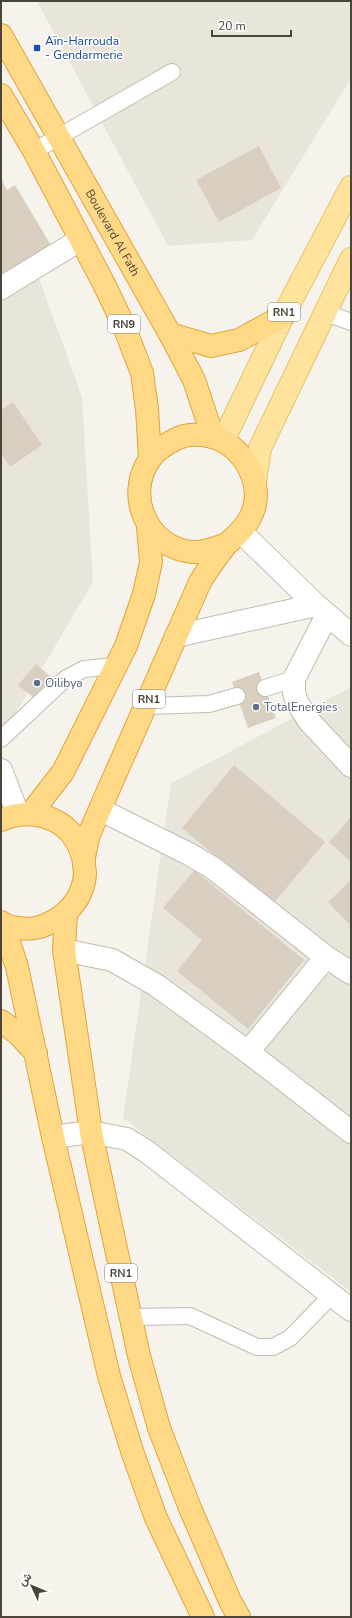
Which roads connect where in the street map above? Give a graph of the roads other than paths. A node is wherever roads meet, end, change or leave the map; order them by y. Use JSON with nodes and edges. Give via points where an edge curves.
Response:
{"nodes":[{"id":1,"x":1,"y":35,"type":"edge"},
{"id":2,"x":172,"y":72,"type":"dead end"},
{"id":3,"x":1,"y":95,"type":"edge"},
{"id":4,"x":60,"y":137,"type":"junction"},
{"id":5,"x":34,"y":151,"type":"junction"},
{"id":6,"x":351,"y":187,"type":"edge"},
{"id":7,"x":80,"y":240,"type":"junction"},
{"id":8,"x":351,"y":259,"type":"edge"},
{"id":9,"x":1,"y":288,"type":"edge"},
{"id":10,"x":326,"y":312,"type":"junction"},
{"id":11,"x":283,"y":316,"type":"junction"},
{"id":12,"x":351,"y":322,"type":"edge"},
{"id":13,"x":170,"y":334,"type":"junction"},
{"id":14,"x":218,"y":439,"type":"junction"},
{"id":15,"x":150,"y":459,"type":"junction"},
{"id":16,"x":255,"y":482,"type":"junction"},
{"id":17,"x":148,"y":526,"type":"junction"},
{"id":18,"x":234,"y":538,"type":"junction"},
{"id":19,"x":322,"y":610,"type":"junction"},
{"id":20,"x":351,"y":635,"type":"edge"},
{"id":21,"x":176,"y":636,"type":"junction"},
{"id":22,"x":116,"y":666,"type":"junction"},
{"id":23,"x":294,"y":679,"type":"junction"},
{"id":24,"x":265,"y":688,"type":"dead end"},
{"id":25,"x":237,"y":696,"type":"dead end"},
{"id":26,"x":146,"y":706,"type":"junction"},
{"id":27,"x":1,"y":738,"type":"edge"},
{"id":28,"x":351,"y":766,"type":"edge"},
{"id":29,"x":1,"y":770,"type":"edge"},
{"id":30,"x":101,"y":810,"type":"junction"},
{"id":31,"x":17,"y":816,"type":"edge"},
{"id":32,"x":84,"y":860,"type":"junction"},
{"id":33,"x":66,"y":913,"type":"junction"},
{"id":34,"x":2,"y":924,"type":"edge"},
{"id":35,"x":64,"y":950,"type":"junction"},
{"id":36,"x":326,"y":957,"type":"junction"},
{"id":37,"x":351,"y":973,"type":"edge"},
{"id":38,"x":1,"y":1022,"type":"edge"},
{"id":39,"x":248,"y":1052,"type":"junction"},
{"id":40,"x":36,"y":1053,"type":"junction"},
{"id":41,"x":91,"y":1132,"type":"junction"},
{"id":42,"x":351,"y":1132,"type":"edge"},
{"id":43,"x":53,"y":1137,"type":"junction"},
{"id":44,"x":332,"y":1295,"type":"junction"},
{"id":45,"x":351,"y":1310,"type":"edge"},
{"id":46,"x":130,"y":1317,"type":"junction"},
{"id":47,"x":203,"y":1617,"type":"edge"},
{"id":48,"x":239,"y":1617,"type":"edge"}],
"edges":[{"from":1,"to":4,"type":"highway","name":"Boulevard Al Fath","number":"RN9"},
{"from":2,"to":4,"type":"lane"},
{"from":3,"to":5,"type":"highway","number":"RN9"},
{"from":4,"to":5,"type":"lane"},
{"from":4,"to":13,"type":"highway","name":"Boulevard Al Fath","number":"RN9"},
{"from":5,"to":7,"type":"highway","number":"RN9"},
{"from":6,"to":11,"type":"main road","number":"RN1"},
{"from":7,"to":9,"type":"street"},
{"from":7,"to":15,"type":"highway","number":"RN9","via":[[124,326],[142,373]]},
{"from":8,"to":10,"type":"main road","number":"RN1"},
{"from":10,"to":12,"type":"lane"},
{"from":10,"to":16,"type":"main road","number":"RN1","via":[[260,448]]},
{"from":11,"to":13,"type":"highway","via":[[239,340],[211,346]]},
{"from":11,"to":14,"type":"main road","number":"RN1"},
{"from":13,"to":14,"type":"highway","name":"Boulevard Al Fath","number":"RN9","via":[[194,380]]},
{"from":14,"to":15,"type":"highway","via":[[196,435],[178,438],[163,446]]},
{"from":14,"to":16,"type":"highway","number":"RN1","via":[[238,451],[249,465]]},
{"from":15,"to":17,"type":"highway","via":[[142,474],[138,492],[140,510]]},
{"from":16,"to":18,"type":"highway","number":"RN1","via":[[255,500],[251,517]]},
{"from":17,"to":18,"type":"highway","via":[[160,539],[176,548],[193,552],[211,551]]},
{"from":17,"to":22,"type":"highway","via":[[151,562],[144,594],[126,646]]},
{"from":18,"to":19,"type":"street"},
{"from":18,"to":21,"type":"highway","number":"RN1","via":[[212,563],[200,582]]},
{"from":19,"to":20,"type":"street"},
{"from":19,"to":21,"type":"street"},
{"from":19,"to":23,"type":"street"},
{"from":21,"to":26,"type":"highway","number":"RN1"},
{"from":22,"to":27,"type":"lane","via":[[84,669],[65,679]]},
{"from":22,"to":31,"type":"highway","via":[[63,772]]},
{"from":23,"to":24,"type":"lane"},
{"from":23,"to":28,"type":"street","via":[[297,702],[309,720]]},
{"from":25,"to":26,"type":"lane","via":[[209,704]]},
{"from":26,"to":30,"type":"highway","number":"RN1"},
{"from":29,"to":31,"type":"street"},
{"from":30,"to":32,"type":"highway","number":"RN1","via":[[89,834]]},
{"from":30,"to":36,"type":"street","via":[[213,868]]},
{"from":31,"to":32,"type":"highway","number":"RN1","via":[[49,818],[65,828],[77,842]]},
{"from":32,"to":33,"type":"highway","number":"RN1","via":[[82,888],[76,902]]},
{"from":33,"to":34,"type":"highway","number":"RN1","via":[[36,928]]},
{"from":33,"to":35,"type":"highway","number":"RN1"},
{"from":34,"to":40,"type":"highway","number":"RN1","via":[[17,966]]},
{"from":35,"to":39,"type":"street","via":[[112,960],[156,985]]},
{"from":35,"to":41,"type":"highway","number":"RN1"},
{"from":36,"to":37,"type":"street"},
{"from":36,"to":39,"type":"street"},
{"from":38,"to":40,"type":"highway","via":[[18,1034]]},
{"from":39,"to":42,"type":"street"},
{"from":40,"to":43,"type":"highway","number":"RN1"},
{"from":41,"to":43,"type":"street"},
{"from":41,"to":44,"type":"street","via":[[128,1139],[146,1151]]},
{"from":41,"to":46,"type":"highway","number":"RN1"},
{"from":43,"to":47,"type":"highway","number":"RN1","via":[[109,1376],[132,1451],[156,1518]]},
{"from":44,"to":45,"type":"street"},
{"from":44,"to":46,"type":"lane","via":[[290,1338],[272,1347],[257,1347],[190,1316]]},
{"from":46,"to":48,"type":"highway","number":"RN1","via":[[159,1428],[190,1508]]}]}
